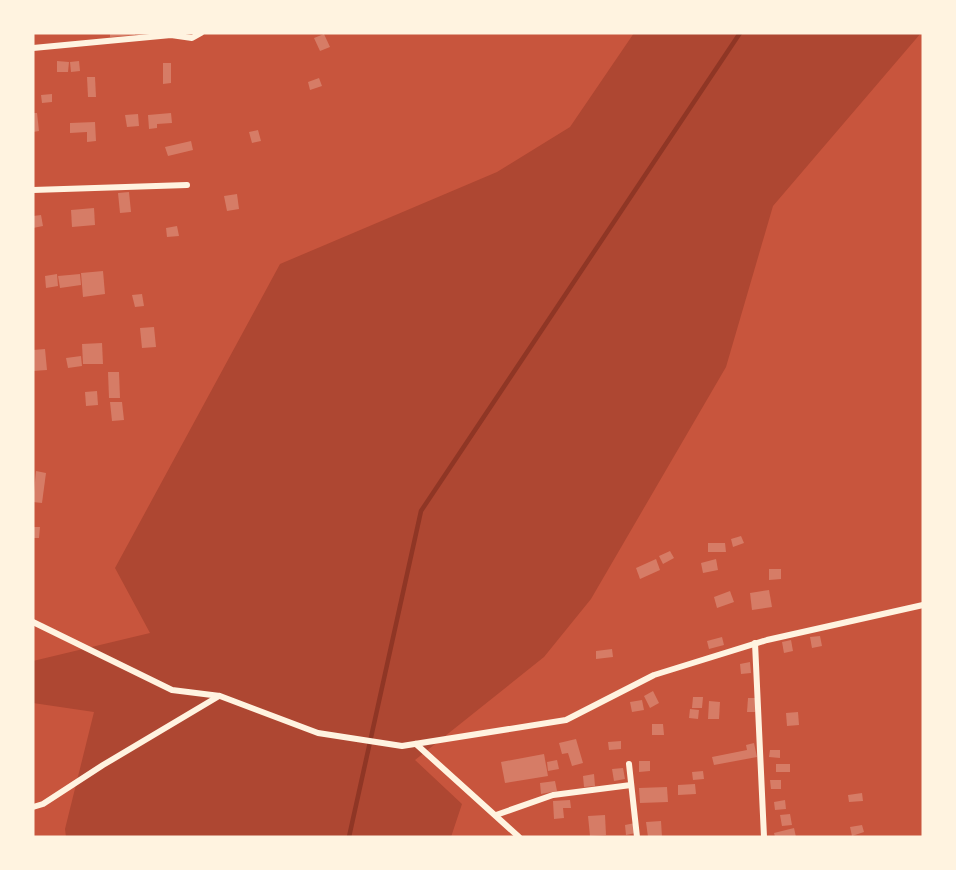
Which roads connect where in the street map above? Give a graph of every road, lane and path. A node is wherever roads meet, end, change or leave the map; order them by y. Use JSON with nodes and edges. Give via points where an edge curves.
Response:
{"nodes":[{"id":1,"x":201,"y":33,"type":"edge"},
{"id":2,"x":33,"y":48,"type":"edge"},
{"id":3,"x":187,"y":185,"type":"dead end"},
{"id":4,"x":33,"y":190,"type":"edge"},
{"id":5,"x":923,"y":605,"type":"edge"},
{"id":6,"x":33,"y":622,"type":"edge"},
{"id":7,"x":755,"y":644,"type":"junction"},
{"id":8,"x":220,"y":696,"type":"junction"},
{"id":9,"x":416,"y":744,"type":"junction"},
{"id":10,"x":629,"y":764,"type":"dead end"},
{"id":11,"x":631,"y":785,"type":"junction"},
{"id":12,"x":33,"y":807,"type":"edge"},
{"id":13,"x":496,"y":815,"type":"junction"},
{"id":14,"x":519,"y":837,"type":"edge"},
{"id":15,"x":637,"y":837,"type":"edge"},
{"id":16,"x":764,"y":837,"type":"edge"}],
"edges":[{"from":1,"to":2,"type":"street","via":[[192,38],[171,35]]},
{"from":3,"to":4,"type":"street"},
{"from":5,"to":7,"type":"street"},
{"from":6,"to":8,"type":"street","via":[[171,690]]},
{"from":7,"to":9,"type":"street","via":[[654,675],[566,720]]},
{"from":7,"to":16,"type":"street"},
{"from":8,"to":9,"type":"street","via":[[318,733],[402,746]]},
{"from":8,"to":12,"type":"street"},
{"from":9,"to":13,"type":"street"},
{"from":10,"to":11,"type":"street"},
{"from":11,"to":13,"type":"street","via":[[554,795]]},
{"from":11,"to":15,"type":"street"},
{"from":13,"to":14,"type":"street"}]}
